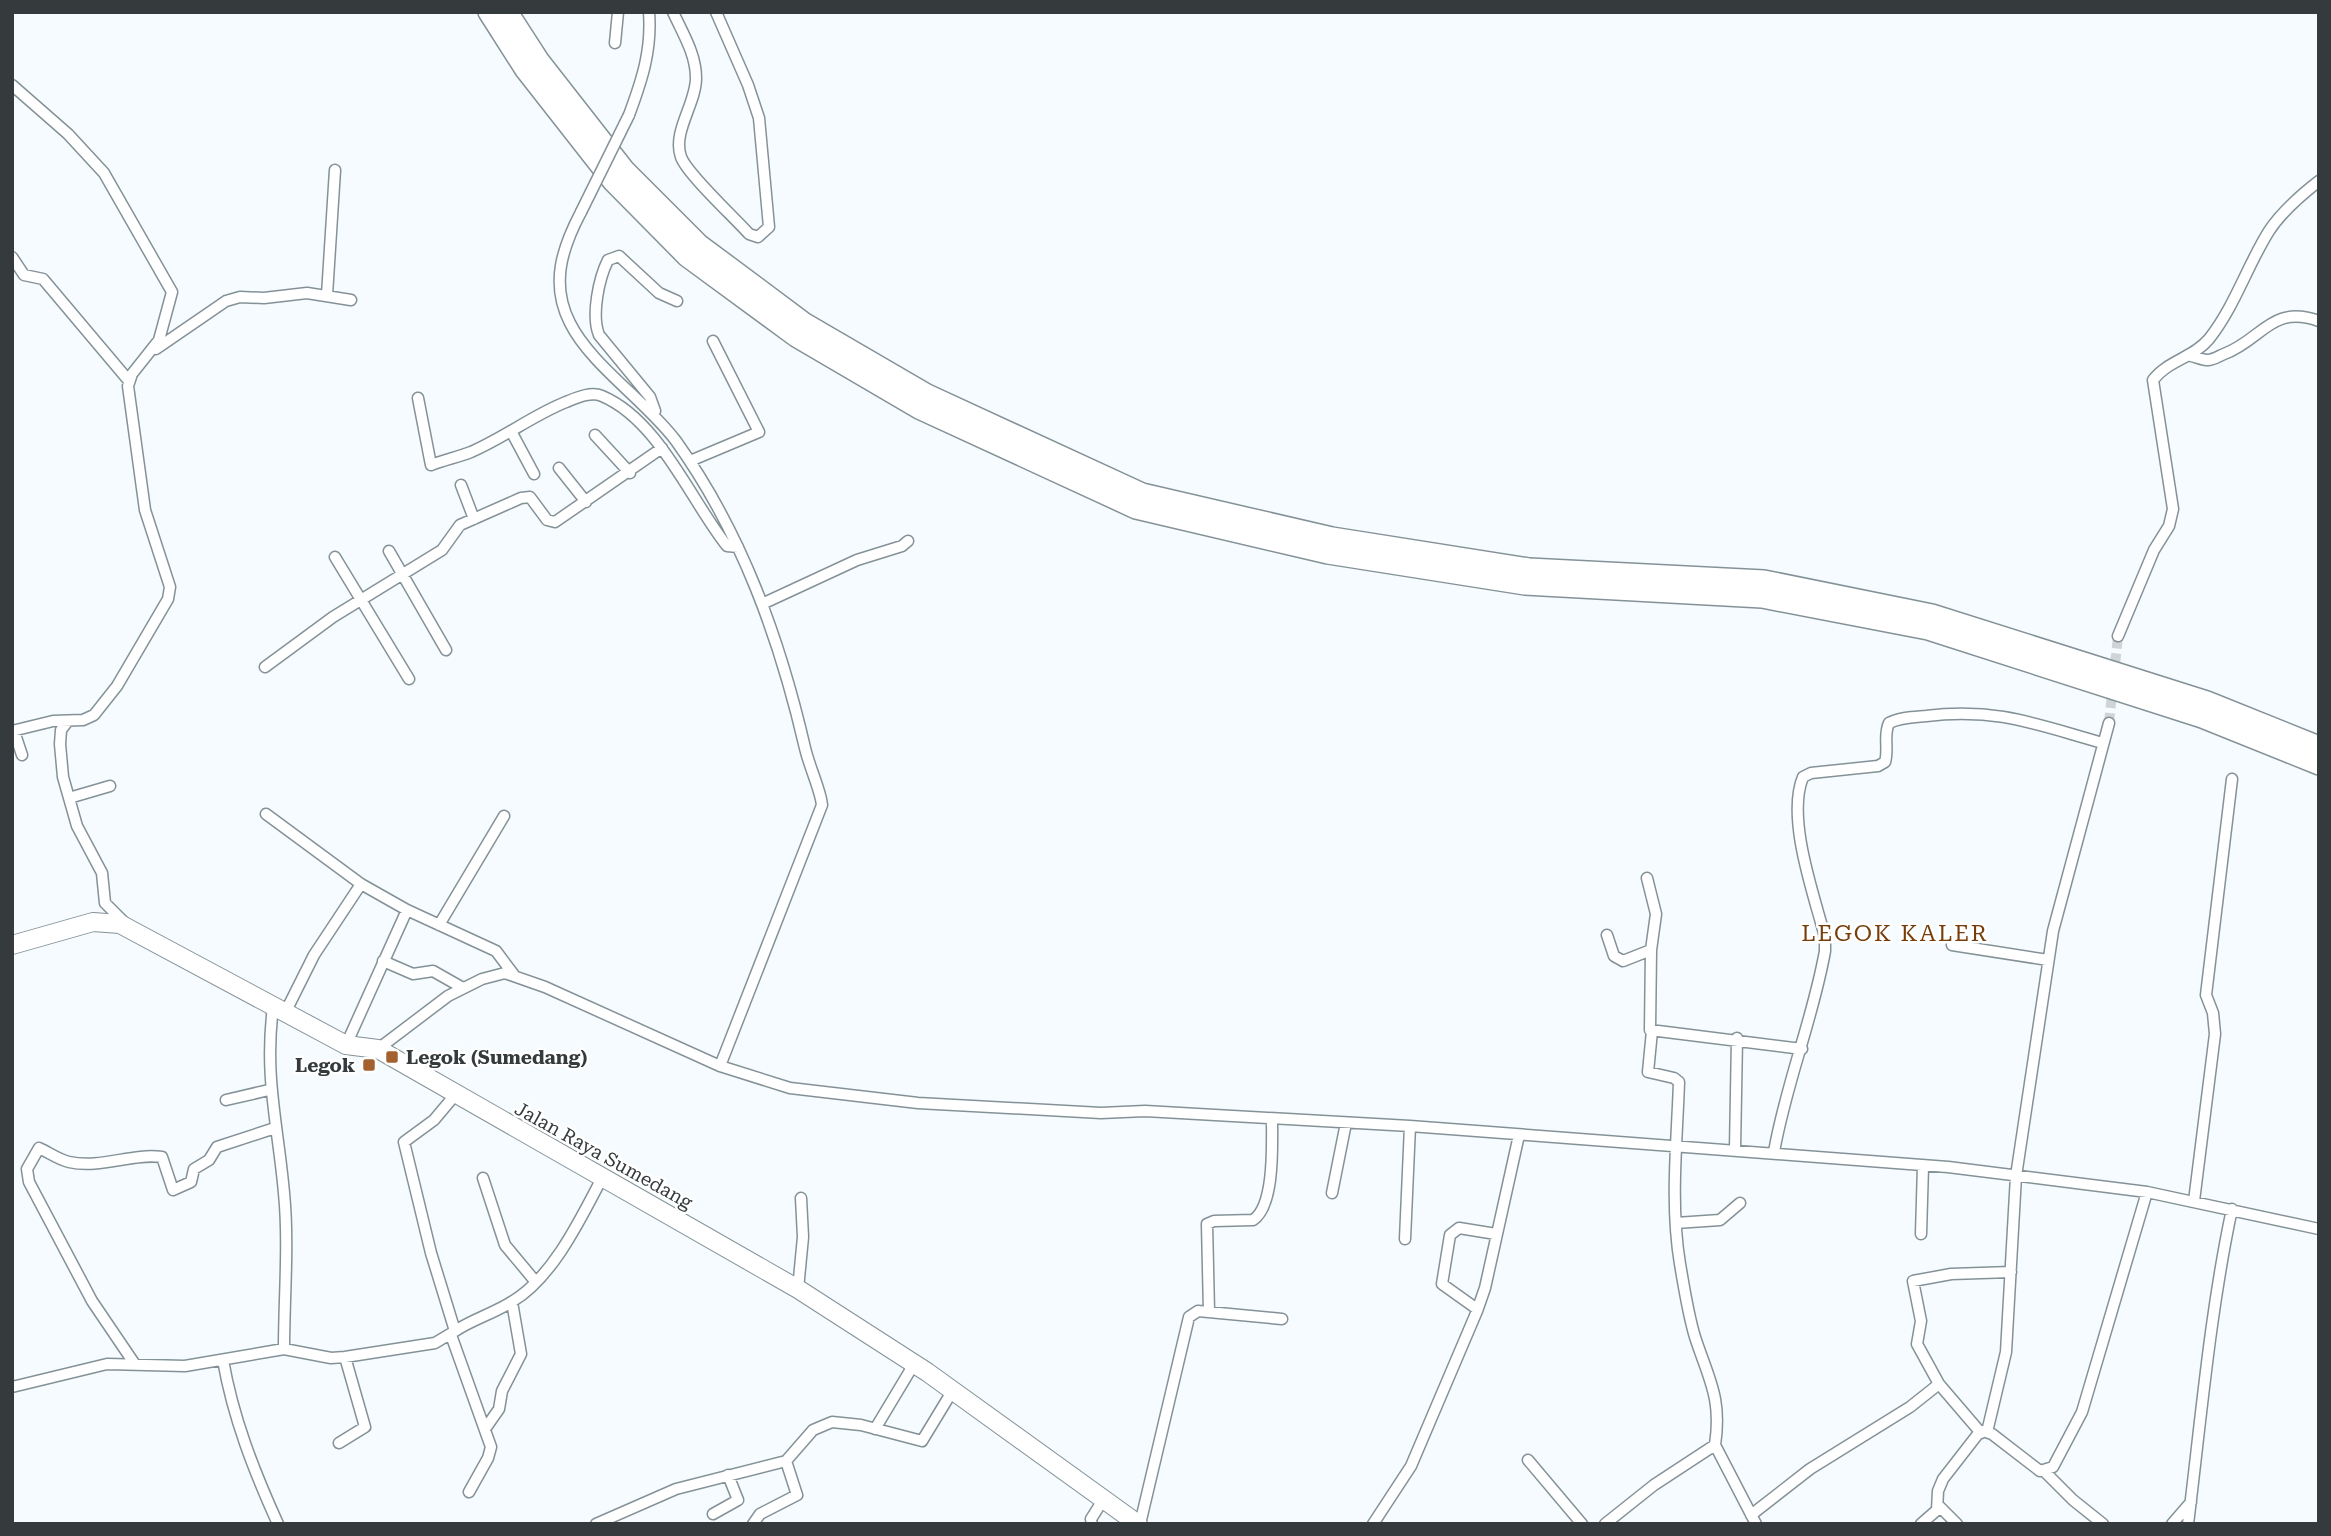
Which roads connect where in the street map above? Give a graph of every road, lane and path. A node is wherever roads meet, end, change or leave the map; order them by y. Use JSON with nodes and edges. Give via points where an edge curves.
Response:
{"nodes":[{"id":1,"x":488,"y":12,"type":"edge"},
{"id":2,"x":508,"y":12,"type":"edge"},
{"id":3,"x":618,"y":12,"type":"edge"},
{"id":4,"x":649,"y":12,"type":"edge"},
{"id":5,"x":673,"y":12,"type":"edge"},
{"id":6,"x":716,"y":12,"type":"edge"},
{"id":7,"x":615,"y":43,"type":"dead end"},
{"id":8,"x":12,"y":85,"type":"edge"},
{"id":9,"x":335,"y":170,"type":"dead end"},
{"id":10,"x":2319,"y":181,"type":"edge"},
{"id":11,"x":12,"y":257,"type":"edge"},
{"id":12,"x":327,"y":295,"type":"junction"},
{"id":13,"x":351,"y":300,"type":"dead end"},
{"id":14,"x":677,"y":301,"type":"dead end"},
{"id":15,"x":2319,"y":321,"type":"edge"},
{"id":16,"x":713,"y":341,"type":"dead end"},
{"id":17,"x":153,"y":350,"type":"junction"},
{"id":18,"x":2191,"y":356,"type":"junction"},
{"id":19,"x":129,"y":381,"type":"junction"},
{"id":20,"x":418,"y":398,"type":"dead end"},
{"id":21,"x":656,"y":416,"type":"junction"},
{"id":22,"x":511,"y":431,"type":"junction"},
{"id":23,"x":595,"y":435,"type":"dead end"},
{"id":24,"x":662,"y":448,"type":"junction"},
{"id":25,"x":690,"y":461,"type":"junction"},
{"id":26,"x":558,"y":468,"type":"dead end"},
{"id":27,"x":630,"y":472,"type":"junction"},
{"id":28,"x":534,"y":474,"type":"dead end"},
{"id":29,"x":461,"y":485,"type":"dead end"},
{"id":30,"x":586,"y":502,"type":"junction"},
{"id":31,"x":474,"y":520,"type":"junction"},
{"id":32,"x":908,"y":541,"type":"dead end"},
{"id":33,"x":738,"y":547,"type":"junction"},
{"id":34,"x":389,"y":551,"type":"dead end"},
{"id":35,"x":335,"y":557,"type":"dead end"},
{"id":36,"x":402,"y":572,"type":"junction"},
{"id":37,"x":361,"y":601,"type":"junction"},
{"id":38,"x":762,"y":604,"type":"junction"},
{"id":39,"x":2118,"y":636,"type":"tunnel mouth"},
{"id":40,"x":446,"y":650,"type":"dead end"},
{"id":41,"x":265,"y":667,"type":"dead end"},
{"id":42,"x":409,"y":679,"type":"dead end"},
{"id":43,"x":68,"y":720,"type":"junction"},
{"id":44,"x":2109,"y":723,"type":"tunnel mouth"},
{"id":45,"x":13,"y":731,"type":"edge"},
{"id":46,"x":2104,"y":743,"type":"junction"},
{"id":47,"x":2319,"y":746,"type":"edge"},
{"id":48,"x":22,"y":755,"type":"dead end"},
{"id":49,"x":2319,"y":765,"type":"edge"},
{"id":50,"x":2232,"y":779,"type":"dead end"},
{"id":51,"x":110,"y":786,"type":"dead end"},
{"id":52,"x":69,"y":798,"type":"junction"},
{"id":53,"x":267,"y":814,"type":"dead end"},
{"id":54,"x":504,"y":816,"type":"dead end"},
{"id":55,"x":1647,"y":878,"type":"dead end"},
{"id":56,"x":361,"y":884,"type":"junction"},
{"id":57,"x":407,"y":910,"type":"junction"},
{"id":58,"x":439,"y":925,"type":"junction"},
{"id":59,"x":133,"y":930,"type":"junction"},
{"id":60,"x":1607,"y":935,"type":"dead end"},
{"id":61,"x":12,"y":945,"type":"edge"},
{"id":62,"x":1952,"y":946,"type":"dead end"},
{"id":63,"x":1651,"y":950,"type":"junction"},
{"id":64,"x":2048,"y":960,"type":"junction"},
{"id":65,"x":383,"y":961,"type":"junction"},
{"id":66,"x":514,"y":975,"type":"junction"},
{"id":67,"x":463,"y":988,"type":"junction"},
{"id":68,"x":279,"y":1010,"type":"junction"},
{"id":69,"x":1652,"y":1031,"type":"junction"},
{"id":70,"x":1737,"y":1038,"type":"junction"},
{"id":71,"x":346,"y":1045,"type":"junction"},
{"id":72,"x":378,"y":1049,"type":"junction"},
{"id":73,"x":1802,"y":1049,"type":"junction"},
{"id":74,"x":720,"y":1066,"type":"junction"},
{"id":75,"x":270,"y":1090,"type":"junction"},
{"id":76,"x":455,"y":1095,"type":"junction"},
{"id":77,"x":226,"y":1100,"type":"dead end"},
{"id":78,"x":1272,"y":1119,"type":"junction"},
{"id":79,"x":1346,"y":1123,"type":"junction"},
{"id":80,"x":1410,"y":1126,"type":"junction"},
{"id":81,"x":275,"y":1128,"type":"junction"},
{"id":82,"x":1518,"y":1135,"type":"junction"},
{"id":83,"x":1677,"y":1144,"type":"junction"},
{"id":84,"x":1735,"y":1149,"type":"junction"},
{"id":85,"x":1774,"y":1152,"type":"junction"},
{"id":86,"x":1923,"y":1166,"type":"junction"},
{"id":87,"x":2016,"y":1176,"type":"junction"},
{"id":88,"x":483,"y":1178,"type":"dead end"},
{"id":89,"x":602,"y":1178,"type":"junction"},
{"id":90,"x":2147,"y":1192,"type":"junction"},
{"id":91,"x":1332,"y":1193,"type":"dead end"},
{"id":92,"x":802,"y":1198,"type":"dead end"},
{"id":93,"x":2194,"y":1201,"type":"junction"},
{"id":94,"x":1740,"y":1203,"type":"dead end"},
{"id":95,"x":2232,"y":1209,"type":"junction"},
{"id":96,"x":1676,"y":1223,"type":"junction"},
{"id":97,"x":2319,"y":1229,"type":"edge"},
{"id":98,"x":1496,"y":1234,"type":"junction"},
{"id":99,"x":1921,"y":1234,"type":"dead end"},
{"id":100,"x":1405,"y":1238,"type":"dead end"},
{"id":101,"x":2011,"y":1272,"type":"junction"},
{"id":102,"x":535,"y":1281,"type":"junction"},
{"id":103,"x":798,"y":1289,"type":"junction"},
{"id":104,"x":512,"y":1302,"type":"junction"},
{"id":105,"x":1477,"y":1309,"type":"junction"},
{"id":106,"x":1209,"y":1311,"type":"junction"},
{"id":107,"x":1282,"y":1319,"type":"dead end"},
{"id":108,"x":453,"y":1333,"type":"junction"},
{"id":109,"x":284,"y":1349,"type":"junction"},
{"id":110,"x":345,"y":1357,"type":"junction"},
{"id":111,"x":223,"y":1360,"type":"junction"},
{"id":112,"x":128,"y":1363,"type":"junction"},
{"id":113,"x":914,"y":1364,"type":"junction"},
{"id":114,"x":1940,"y":1384,"type":"junction"},
{"id":115,"x":12,"y":1387,"type":"edge"},
{"id":116,"x":953,"y":1390,"type":"junction"},
{"id":117,"x":485,"y":1429,"type":"junction"},
{"id":118,"x":875,"y":1429,"type":"junction"},
{"id":119,"x":1984,"y":1432,"type":"junction"},
{"id":120,"x":339,"y":1443,"type":"dead end"},
{"id":121,"x":1715,"y":1445,"type":"junction"},
{"id":122,"x":1528,"y":1460,"type":"dead end"},
{"id":123,"x":786,"y":1461,"type":"junction"},
{"id":124,"x":2045,"y":1472,"type":"junction"},
{"id":125,"x":728,"y":1475,"type":"junction"},
{"id":126,"x":469,"y":1492,"type":"dead end"},
{"id":127,"x":1103,"y":1500,"type":"junction"},
{"id":128,"x":2191,"y":1502,"type":"junction"},
{"id":129,"x":1938,"y":1504,"type":"junction"},
{"id":130,"x":713,"y":1514,"type":"dead end"},
{"id":131,"x":1753,"y":1519,"type":"edge"},
{"id":132,"x":278,"y":1524,"type":"edge"},
{"id":133,"x":596,"y":1524,"type":"edge"},
{"id":134,"x":753,"y":1524,"type":"edge"},
{"id":135,"x":1092,"y":1524,"type":"edge"},
{"id":136,"x":1139,"y":1524,"type":"edge"},
{"id":137,"x":1373,"y":1524,"type":"edge"},
{"id":138,"x":1582,"y":1524,"type":"edge"},
{"id":139,"x":1605,"y":1524,"type":"edge"},
{"id":140,"x":1921,"y":1524,"type":"edge"},
{"id":141,"x":1957,"y":1524,"type":"edge"},
{"id":142,"x":2103,"y":1524,"type":"edge"},
{"id":143,"x":2172,"y":1524,"type":"edge"},
{"id":144,"x":2188,"y":1524,"type":"edge"}],
"edges":[{"from":1,"to":49,"type":"highway","via":[[525,70],[612,181],[688,257],[796,337],[919,409],[1136,509],[1328,554],[1525,584],[1762,597],[1928,630],[2202,718]]},
{"from":2,"to":47,"type":"highway","via":[[539,60],[625,170],[699,244],[805,323],[927,394],[1142,493],[1332,537],[1530,568],[1764,580],[1932,614],[2207,701]]},
{"from":3,"to":7,"type":"street"},
{"from":4,"to":21,"type":"street","bridge":true,"via":[[646,71],[563,252],[558,277],[570,323],[590,351]]},
{"from":5,"to":6,"type":"street","via":[[694,58],[696,80],[677,144],[681,160],[749,234],[758,237],[769,226],[759,118]]},
{"from":8,"to":17,"type":"street","via":[[104,173],[168,283],[171,298]]},
{"from":9,"to":12,"type":"street"},
{"from":10,"to":18,"type":"street","via":[[2276,222],[2221,322]]},
{"from":11,"to":19,"type":"street","via":[[24,275],[43,279]]},
{"from":12,"to":13,"type":"street"},
{"from":12,"to":17,"type":"street","via":[[226,301]]},
{"from":14,"to":21,"type":"street","via":[[659,293],[619,256],[608,260],[602,272],[595,326],[650,397]]},
{"from":15,"to":18,"type":"street","via":[[2300,314],[2287,316],[2233,351],[2208,360]]},
{"from":16,"to":25,"type":"street","via":[[759,432]]},
{"from":17,"to":19,"type":"street"},
{"from":18,"to":39,"type":"street","via":[[2152,380],[2173,509]]},
{"from":19,"to":43,"type":"street","via":[[145,510],[170,587],[117,686],[94,715]]},
{"from":20,"to":22,"type":"street","via":[[430,464],[472,451]]},
{"from":21,"to":25,"type":"street"},
{"from":22,"to":24,"type":"street","via":[[564,403],[601,395],[631,416]]},
{"from":22,"to":28,"type":"street"},
{"from":23,"to":27,"type":"street"},
{"from":24,"to":27,"type":"street"},
{"from":24,"to":33,"type":"street","via":[[712,527],[727,546]]},
{"from":25,"to":33,"type":"street"},
{"from":26,"to":30,"type":"street"},
{"from":27,"to":30,"type":"street"},
{"from":29,"to":31,"type":"street"},
{"from":30,"to":31,"type":"street","via":[[555,522],[547,520],[530,497]]},
{"from":31,"to":36,"type":"street","via":[[460,525],[442,550]]},
{"from":32,"to":38,"type":"street"},
{"from":33,"to":38,"type":"street"},
{"from":34,"to":36,"type":"street"},
{"from":35,"to":37,"type":"street"},
{"from":36,"to":37,"type":"street"},
{"from":36,"to":40,"type":"street"},
{"from":37,"to":41,"type":"street"},
{"from":37,"to":42,"type":"street"},
{"from":38,"to":74,"type":"street","via":[[799,714],[822,805]]},
{"from":43,"to":45,"type":"street"},
{"from":43,"to":52,"type":"street","via":[[60,744]]},
{"from":44,"to":46,"type":"street"},
{"from":45,"to":48,"type":"street"},
{"from":46,"to":64,"type":"street"},
{"from":46,"to":73,"type":"street","via":[[2010,716],[1955,712],[1889,723],[1887,755],[1878,766],[1803,777],[1800,838],[1825,951]]},
{"from":50,"to":93,"type":"street","via":[[2206,995],[2215,1034]]},
{"from":51,"to":52,"type":"street"},
{"from":52,"to":59,"type":"street","via":[[80,833],[102,873],[106,903]]},
{"from":53,"to":56,"type":"street"},
{"from":54,"to":58,"type":"street"},
{"from":55,"to":63,"type":"street","via":[[1656,914]]},
{"from":56,"to":57,"type":"street"},
{"from":56,"to":68,"type":"street"},
{"from":57,"to":58,"type":"street"},
{"from":57,"to":65,"type":"street"},
{"from":58,"to":66,"type":"street","via":[[496,951]]},
{"from":59,"to":61,"type":"highway","name":"Jalan Raya Sumedang","via":[[93,922]]},
{"from":59,"to":68,"type":"highway","name":"Jalan Raya Sumedang"},
{"from":60,"to":63,"type":"street","via":[[1614,956],[1623,961]]},
{"from":62,"to":64,"type":"street"},
{"from":63,"to":69,"type":"street","via":[[1647,1025]]},
{"from":64,"to":87,"type":"street"},
{"from":65,"to":67,"type":"street","via":[[413,974],[433,971]]},
{"from":65,"to":71,"type":"street"},
{"from":66,"to":67,"type":"street","via":[[493,974]]},
{"from":66,"to":74,"type":"street"},
{"from":67,"to":72,"type":"street"},
{"from":68,"to":71,"type":"highway","name":"Jalan Raya Sumedang"},
{"from":68,"to":75,"type":"street","via":[[267,1048]]},
{"from":69,"to":70,"type":"street"},
{"from":69,"to":83,"type":"street","via":[[1648,1072],[1679,1082]]},
{"from":70,"to":73,"type":"street"},
{"from":70,"to":84,"type":"street"},
{"from":71,"to":72,"type":"highway","name":"Jalan Raya Sumedang"},
{"from":72,"to":76,"type":"highway","name":"Jalan Raya Sumedang"},
{"from":73,"to":85,"type":"street","via":[[1782,1106]]},
{"from":74,"to":78,"type":"street","via":[[790,1088],[918,1103]]},
{"from":75,"to":77,"type":"street"},
{"from":75,"to":81,"type":"street"},
{"from":76,"to":89,"type":"highway","name":"Jalan Raya Sumedang"},
{"from":76,"to":108,"type":"street","via":[[432,1121],[405,1139],[404,1146]]},
{"from":78,"to":79,"type":"street"},
{"from":78,"to":106,"type":"street","via":[[1271,1168],[1263,1211],[1253,1220],[1207,1224]]},
{"from":79,"to":80,"type":"street"},
{"from":79,"to":91,"type":"street"},
{"from":80,"to":82,"type":"street"},
{"from":80,"to":100,"type":"street"},
{"from":81,"to":109,"type":"street","via":[[284,1195]]},
{"from":81,"to":112,"type":"street","via":[[217,1147],[209,1160],[194,1169],[191,1182],[173,1190],[162,1157],[151,1155],[104,1164],[68,1162],[39,1148],[28,1164],[27,1175],[41,1208]]},
{"from":82,"to":83,"type":"street"},
{"from":82,"to":98,"type":"street"},
{"from":83,"to":84,"type":"street"},
{"from":83,"to":96,"type":"street"},
{"from":84,"to":85,"type":"street"},
{"from":85,"to":86,"type":"street"},
{"from":86,"to":87,"type":"street"},
{"from":86,"to":99,"type":"street"},
{"from":87,"to":90,"type":"street"},
{"from":87,"to":101,"type":"street"},
{"from":88,"to":102,"type":"street","via":[[505,1245]]},
{"from":89,"to":102,"type":"street","via":[[572,1233]]},
{"from":89,"to":103,"type":"highway","name":"Jalan Raya Sumedang"},
{"from":90,"to":93,"type":"street"},
{"from":90,"to":124,"type":"street","via":[[2082,1412],[2053,1467]]},
{"from":92,"to":103,"type":"street"},
{"from":93,"to":95,"type":"street"},
{"from":94,"to":96,"type":"street","via":[[1720,1220]]},
{"from":95,"to":97,"type":"street"},
{"from":95,"to":128,"type":"street","via":[[2195,1440]]},
{"from":96,"to":121,"type":"street","via":[[1694,1334],[1718,1402]]},
{"from":98,"to":105,"type":"street"},
{"from":98,"to":105,"type":"street","via":[[1459,1228],[1450,1235],[1442,1283]]},
{"from":101,"to":114,"type":"street","via":[[1913,1281],[1921,1321],[1917,1344]]},
{"from":101,"to":119,"type":"street","via":[[2006,1352]]},
{"from":102,"to":104,"type":"street"},
{"from":103,"to":113,"type":"highway","name":"Jalan Raya Sumedang"},
{"from":104,"to":108,"type":"street"},
{"from":104,"to":117,"type":"street","via":[[521,1354],[502,1391],[499,1409]]},
{"from":105,"to":137,"type":"street","via":[[1411,1466]]},
{"from":106,"to":107,"type":"street"},
{"from":106,"to":136,"type":"street","via":[[1189,1317]]},
{"from":108,"to":110,"type":"street","via":[[435,1343]]},
{"from":108,"to":117,"type":"street"},
{"from":109,"to":110,"type":"street"},
{"from":109,"to":111,"type":"street"},
{"from":110,"to":120,"type":"street","via":[[365,1427]]},
{"from":111,"to":112,"type":"street","via":[[185,1366]]},
{"from":111,"to":132,"type":"street","via":[[242,1436]]},
{"from":112,"to":115,"type":"street"},
{"from":113,"to":116,"type":"highway","name":"Jalan Raya Sumedang"},
{"from":113,"to":118,"type":"street"},
{"from":114,"to":119,"type":"street"},
{"from":114,"to":131,"type":"street","via":[[1810,1469]]},
{"from":116,"to":118,"type":"street","via":[[922,1441]]},
{"from":116,"to":127,"type":"highway","name":"Jalan Raya Sumedang"},
{"from":117,"to":126,"type":"street","via":[[491,1452]]},
{"from":118,"to":123,"type":"street","via":[[844,1422],[821,1425]]},
{"from":119,"to":124,"type":"street"},
{"from":119,"to":129,"type":"street","via":[[1943,1479]]},
{"from":121,"to":131,"type":"street"},
{"from":121,"to":139,"type":"street"},
{"from":122,"to":138,"type":"street"},
{"from":123,"to":125,"type":"street"},
{"from":123,"to":134,"type":"street","via":[[796,1498],[760,1514]]},
{"from":124,"to":142,"type":"street"},
{"from":125,"to":130,"type":"street","via":[[738,1500]]},
{"from":125,"to":133,"type":"street","via":[[676,1489]]},
{"from":127,"to":135,"type":"street"},
{"from":127,"to":136,"type":"highway","name":"Jalan Raya Sumedang"},
{"from":128,"to":143,"type":"street"},
{"from":128,"to":144,"type":"street"},
{"from":129,"to":140,"type":"street","via":[[1933,1516]]},
{"from":129,"to":141,"type":"street"}]}
